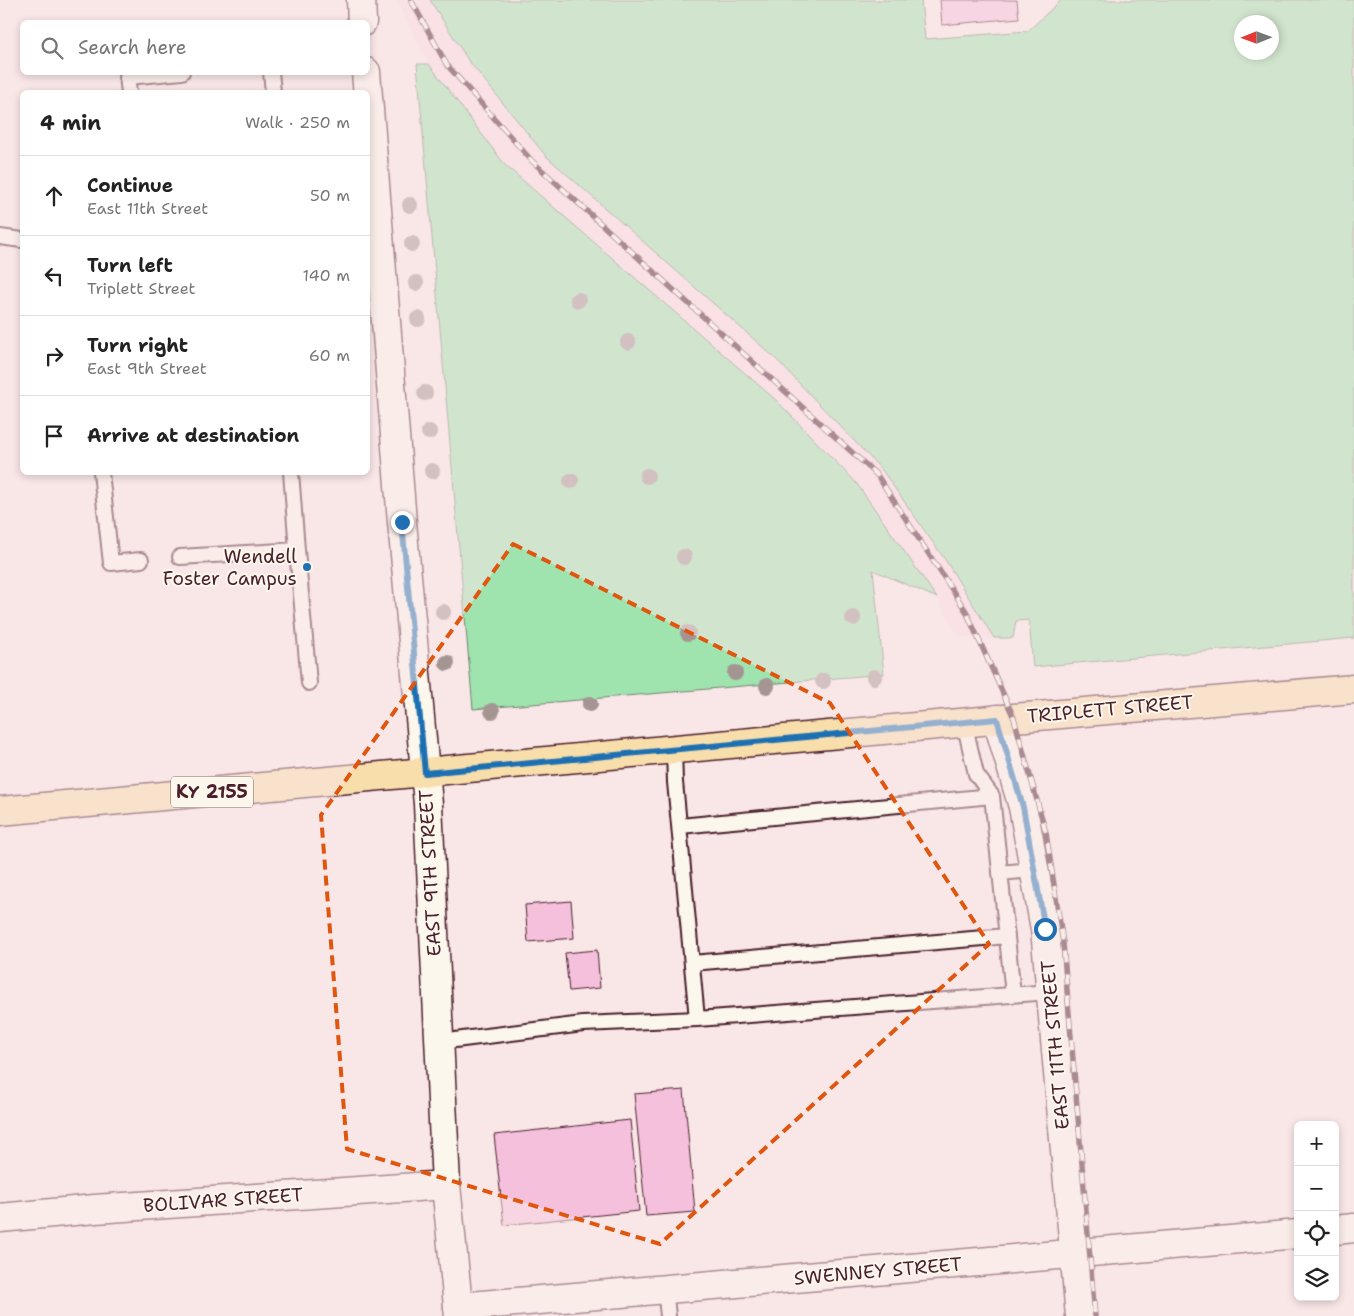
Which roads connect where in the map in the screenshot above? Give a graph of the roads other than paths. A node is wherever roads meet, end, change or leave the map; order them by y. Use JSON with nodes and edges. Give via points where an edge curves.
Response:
{"nodes":[{"id":1,"x":361,"y":0,"type":"edge"},
{"id":2,"x":362,"y":20,"type":"edge"},
{"id":3,"x":150,"y":75,"type":"edge"},
{"id":4,"x":271,"y":75,"type":"edge"},
{"id":5,"x":366,"y":75,"type":"edge"},
{"id":6,"x":129,"y":90,"type":"edge"},
{"id":7,"x":273,"y":90,"type":"edge"},
{"id":8,"x":367,"y":90,"type":"edge"},
{"id":9,"x":370,"y":158,"type":"edge"},
{"id":10,"x":373,"y":222,"type":"edge"},
{"id":11,"x":0,"y":237,"type":"edge"},
{"id":12,"x":20,"y":240,"type":"edge"},
{"id":13,"x":101,"y":475,"type":"edge"},
{"id":14,"x":291,"y":475,"type":"edge"},
{"id":15,"x":297,"y":550,"type":"junction"},
{"id":16,"x":180,"y":557,"type":"dead end"},
{"id":17,"x":141,"y":560,"type":"dead end"},
{"id":18,"x":309,"y":683,"type":"dead end"},
{"id":19,"x":1354,"y":689,"type":"edge"},
{"id":20,"x":997,"y":719,"type":"junction"},
{"id":21,"x":964,"y":722,"type":"junction"},
{"id":22,"x":674,"y":750,"type":"junction"},
{"id":23,"x":425,"y":773,"type":"junction"},
{"id":24,"x":992,"y":796,"type":"junction"},
{"id":25,"x":0,"y":811,"type":"edge"},
{"id":26,"x":680,"y":826,"type":"junction"},
{"id":27,"x":1033,"y":870,"type":"junction"},
{"id":28,"x":1000,"y":873,"type":"junction"},
{"id":29,"x":1007,"y":936,"type":"junction"},
{"id":30,"x":692,"y":962,"type":"junction"},
{"id":31,"x":1050,"y":992,"type":"junction"},
{"id":32,"x":1013,"y":994,"type":"junction"},
{"id":33,"x":697,"y":1019,"type":"junction"},
{"id":34,"x":439,"y":1042,"type":"junction"},
{"id":35,"x":446,"y":1185,"type":"junction"},
{"id":36,"x":0,"y":1218,"type":"edge"},
{"id":37,"x":1354,"y":1228,"type":"edge"},
{"id":38,"x":1339,"y":1230,"type":"edge"},
{"id":39,"x":1294,"y":1234,"type":"edge"},
{"id":40,"x":1074,"y":1255,"type":"junction"},
{"id":41,"x":665,"y":1288,"type":"junction"},
{"id":42,"x":459,"y":1312,"type":"edge"},
{"id":43,"x":668,"y":1316,"type":"edge"},
{"id":44,"x":1080,"y":1316,"type":"edge"}],
"edges":[{"from":1,"to":2,"type":"street"},
{"from":3,"to":6,"type":"lane","via":[[128,77]]},
{"from":4,"to":7,"type":"lane"},
{"from":5,"to":8,"type":"street","name":"EAST 9TH STREET"},
{"from":9,"to":10,"type":"street","name":"EAST 9TH STREET"},
{"from":10,"to":23,"type":"street","name":"EAST 9TH STREET"},
{"from":11,"to":12,"type":"lane"},
{"from":13,"to":17,"type":"lane","via":[[111,563]]},
{"from":14,"to":15,"type":"lane"},
{"from":15,"to":16,"type":"lane"},
{"from":15,"to":18,"type":"lane"},
{"from":19,"to":20,"type":"main road","name":"TRIPLETT STREET","number":"KY 2155"},
{"from":20,"to":21,"type":"main road","name":"TRIPLETT STREET","number":"KY 2155"},
{"from":20,"to":27,"type":"street","name":"EAST 11TH STREET","via":[[1023,807]]},
{"from":21,"to":22,"type":"main road","name":"TRIPLETT STREET","number":"KY 2155"},
{"from":21,"to":24,"type":"lane","via":[[976,774]]},
{"from":22,"to":23,"type":"main road","name":"TRIPLETT STREET","number":"KY 2155"},
{"from":22,"to":26,"type":"lane"},
{"from":23,"to":25,"type":"main road","name":"TRIPLETT STREET","number":"KY 2155"},
{"from":23,"to":34,"type":"street","name":"EAST 9TH STREET"},
{"from":24,"to":26,"type":"lane"},
{"from":24,"to":28,"type":"lane"},
{"from":26,"to":30,"type":"lane"},
{"from":27,"to":28,"type":"lane"},
{"from":27,"to":31,"type":"street","name":"EAST 11TH STREET","via":[[1045,929]]},
{"from":28,"to":29,"type":"lane"},
{"from":29,"to":30,"type":"lane"},
{"from":29,"to":32,"type":"lane"},
{"from":30,"to":33,"type":"lane"},
{"from":31,"to":32,"type":"lane"},
{"from":31,"to":40,"type":"street","name":"EAST 11TH STREET"},
{"from":32,"to":33,"type":"lane"},
{"from":33,"to":34,"type":"lane","via":[[582,1024]]},
{"from":34,"to":35,"type":"street","name":"EAST 9TH STREET"},
{"from":35,"to":36,"type":"street","name":"BOLIVAR STREET"},
{"from":35,"to":42,"type":"street","name":"EAST 9TH STREET"},
{"from":37,"to":38,"type":"street"},
{"from":39,"to":40,"type":"street","name":"SWENNEY STREET"},
{"from":40,"to":41,"type":"street","name":"SWENNEY STREET"},
{"from":40,"to":44,"type":"street","name":"EAST 11TH STREET"},
{"from":41,"to":42,"type":"street","name":"SWENNEY STREET"},
{"from":41,"to":43,"type":"lane"}]}
